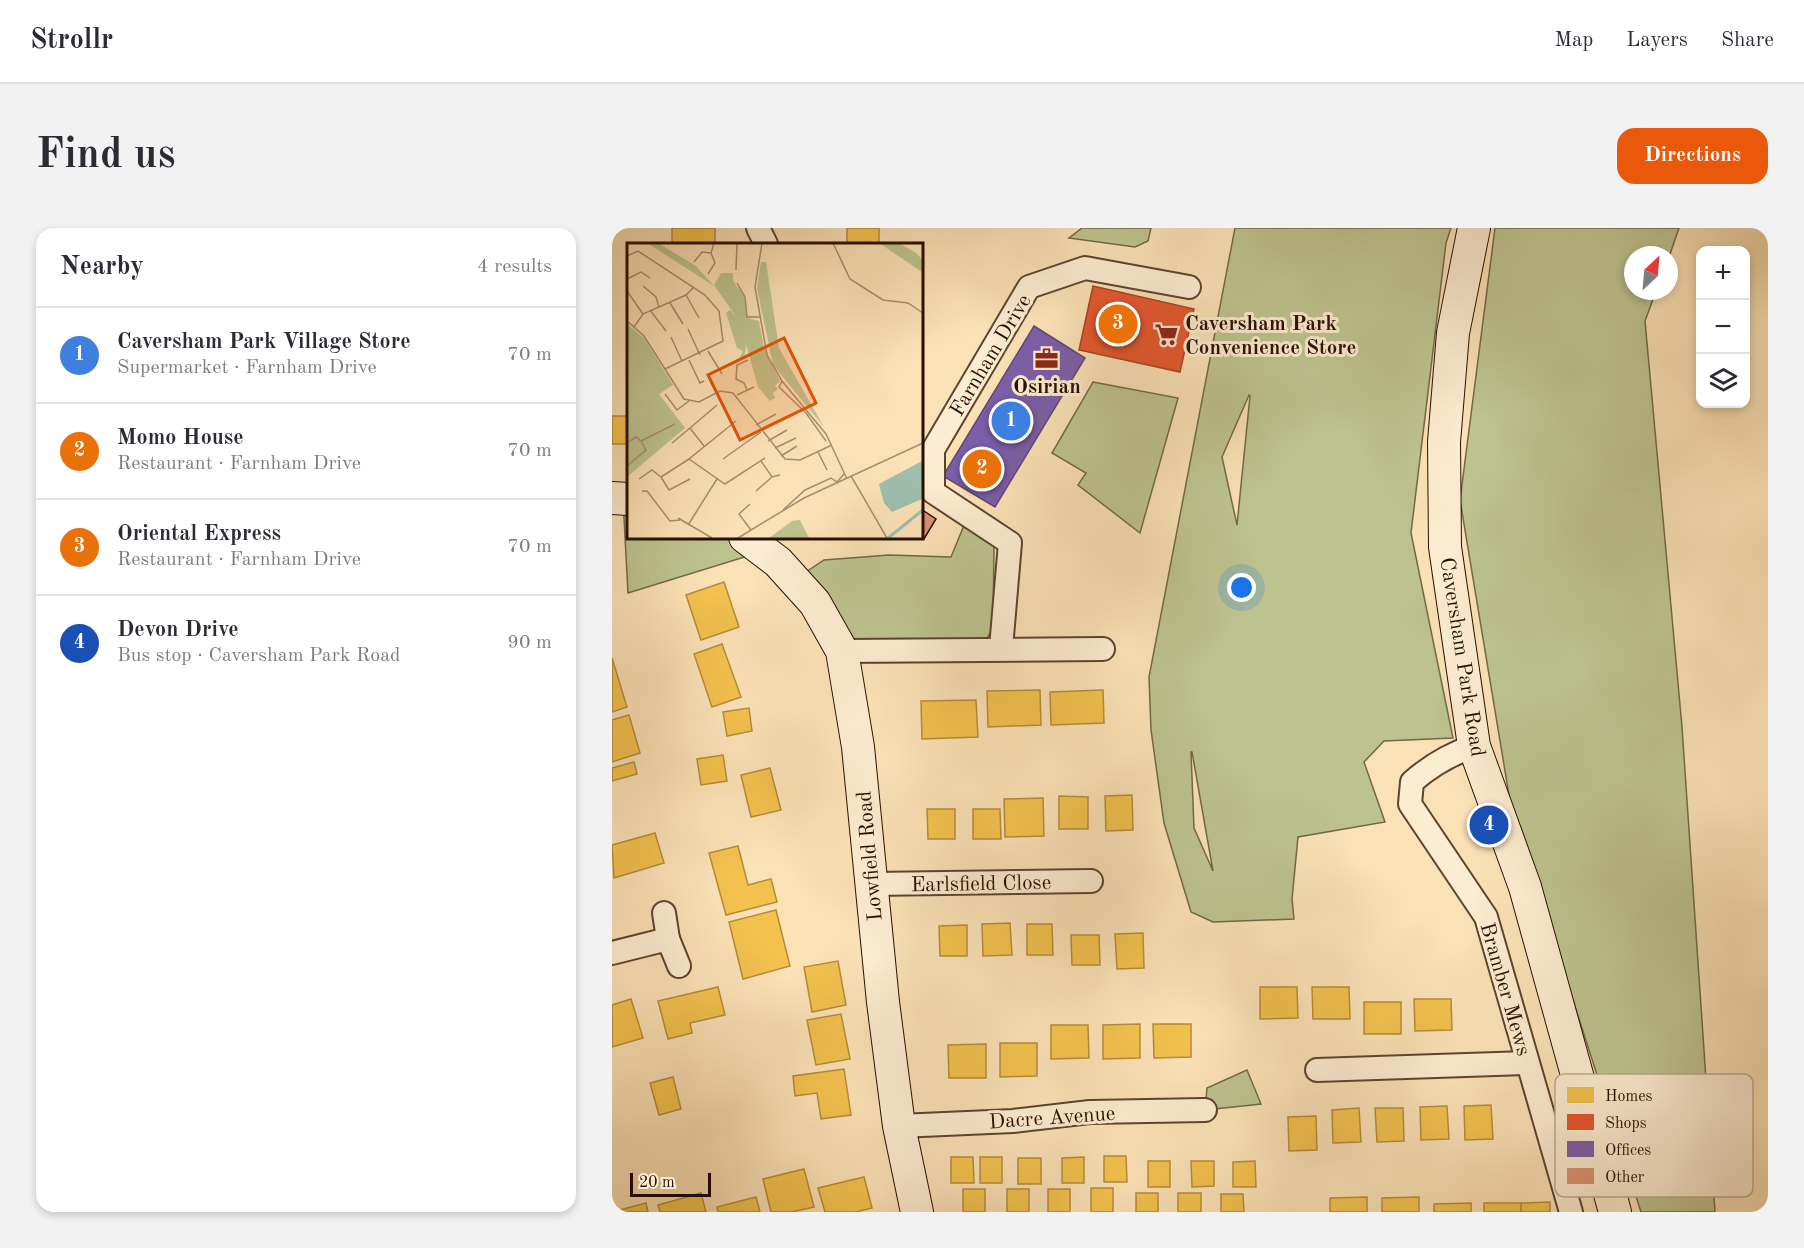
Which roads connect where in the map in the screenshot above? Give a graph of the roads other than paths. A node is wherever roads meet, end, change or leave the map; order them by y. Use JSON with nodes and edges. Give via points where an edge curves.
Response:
{"nodes":[{"id":1,"x":758,"y":228,"type":"edge"},
{"id":2,"x":1474,"y":228,"type":"edge"},
{"id":3,"x":766,"y":243,"type":"edge"},
{"id":4,"x":1189,"y":287,"type":"dead end"},
{"id":5,"x":612,"y":498,"type":"edge"},
{"id":6,"x":627,"y":499,"type":"edge"},
{"id":7,"x":746,"y":538,"type":"edge"},
{"id":8,"x":1001,"y":648,"type":"junction"},
{"id":9,"x":1103,"y":649,"type":"dead end"},
{"id":10,"x":842,"y":651,"type":"junction"},
{"id":11,"x":1474,"y":746,"type":"junction"},
{"id":12,"x":1090,"y":881,"type":"dead end"},
{"id":13,"x":872,"y":884,"type":"junction"},
{"id":14,"x":664,"y":913,"type":"dead end"},
{"id":15,"x":668,"y":939,"type":"junction"},
{"id":16,"x":612,"y":953,"type":"edge"},
{"id":17,"x":679,"y":966,"type":"dead end"},
{"id":18,"x":1527,"y":1063,"type":"junction"},
{"id":19,"x":1317,"y":1070,"type":"dead end"},
{"id":20,"x":1577,"y":1074,"type":"edge"},
{"id":21,"x":1205,"y":1110,"type":"dead end"},
{"id":22,"x":899,"y":1126,"type":"junction"},
{"id":23,"x":1555,"y":1158,"type":"edge"},
{"id":24,"x":1567,"y":1197,"type":"edge"},
{"id":25,"x":1611,"y":1197,"type":"edge"},
{"id":26,"x":917,"y":1212,"type":"edge"},
{"id":27,"x":1571,"y":1212,"type":"edge"},
{"id":28,"x":1615,"y":1212,"type":"edge"}],
"edges":[{"from":1,"to":3,"type":"street"},
{"from":2,"to":11,"type":"street","name":"Caversham Park Road","via":[[1453,333],[1444,441],[1445,547]]},
{"from":4,"to":8,"type":"street","name":"Farnham Drive","via":[[1085,268],[1029,287],[933,450],[933,492],[1010,543]]},
{"from":5,"to":6,"type":"street"},
{"from":7,"to":10,"type":"street","name":"Lowfield Road","via":[[778,562],[815,603]]},
{"from":8,"to":9,"type":"street"},
{"from":8,"to":10,"type":"street"},
{"from":10,"to":13,"type":"street","name":"Lowfield Road","via":[[858,747]]},
{"from":11,"to":18,"type":"street","name":"Bramber Mews","via":[[1412,782],[1410,804],[1486,917]]},
{"from":11,"to":20,"type":"street","name":"Caversham Park Road","via":[[1526,887]]},
{"from":12,"to":13,"type":"street","name":"Earlsfield Close"},
{"from":13,"to":22,"type":"street","name":"Lowfield Road"},
{"from":14,"to":15,"type":"street"},
{"from":15,"to":16,"type":"street"},
{"from":15,"to":17,"type":"street"},
{"from":18,"to":19,"type":"street"},
{"from":18,"to":23,"type":"street","name":"Bramber Mews"},
{"from":21,"to":22,"type":"street","name":"Dacre Avenue","via":[[1090,1112],[1013,1121]]},
{"from":22,"to":26,"type":"street","name":"Lowfield Road"},
{"from":24,"to":27,"type":"street","name":"Bramber Mews"},
{"from":25,"to":28,"type":"street","name":"Caversham Park Road"}]}
